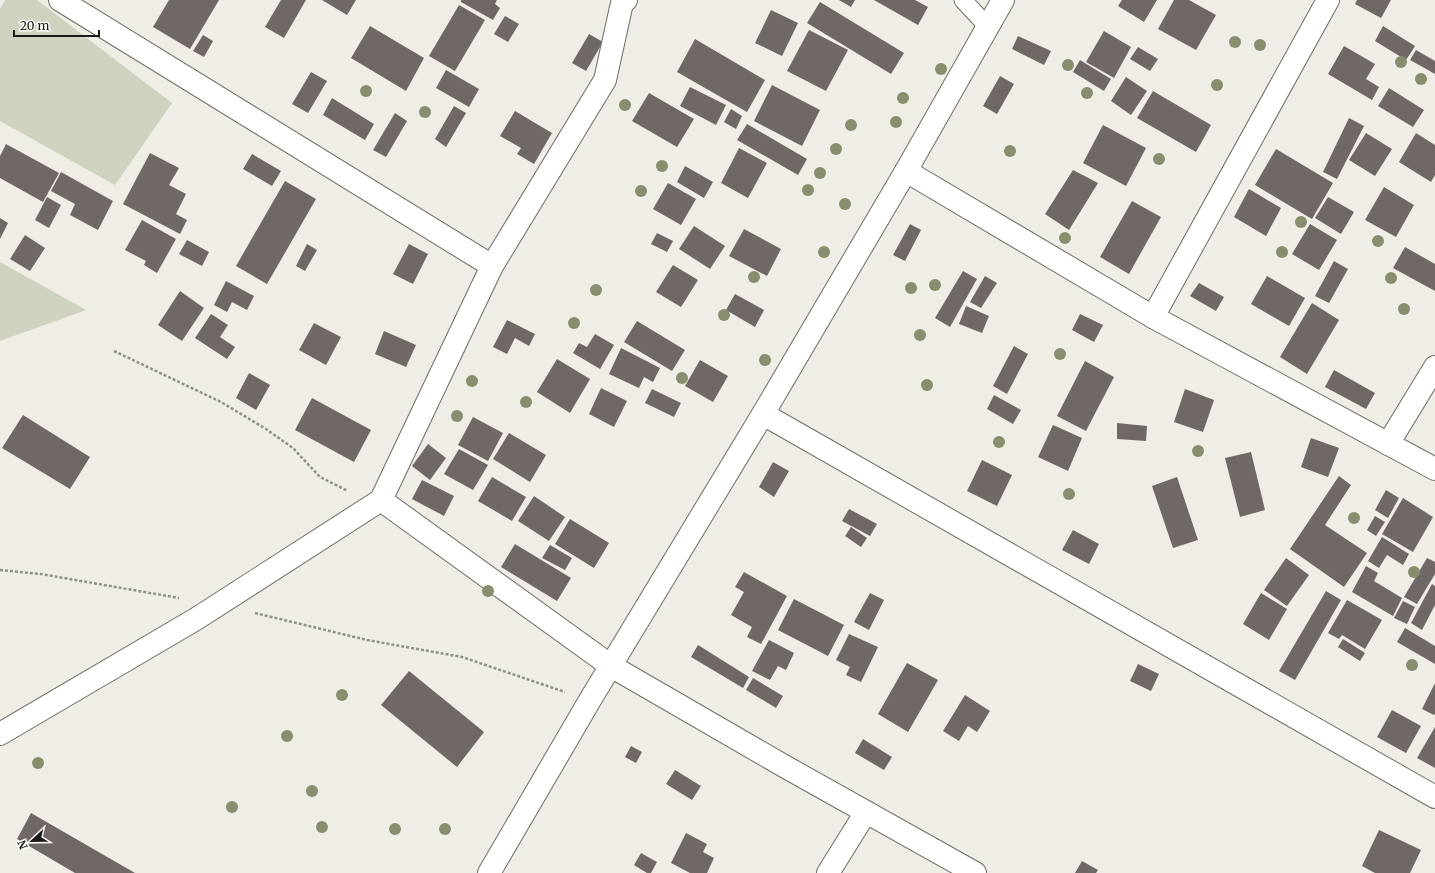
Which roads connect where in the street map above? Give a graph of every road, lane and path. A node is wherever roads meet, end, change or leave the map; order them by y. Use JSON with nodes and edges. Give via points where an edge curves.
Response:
{"nodes":[{"id":1,"x":60,"y":0,"type":"edge"},
{"id":2,"x":963,"y":0,"type":"edge"},
{"id":3,"x":1003,"y":0,"type":"edge"},
{"id":4,"x":1328,"y":0,"type":"edge"},
{"id":5,"x":622,"y":1,"type":"edge"},
{"id":6,"x":988,"y":27,"type":"junction"},
{"id":7,"x":906,"y":171,"type":"junction"},
{"id":8,"x":492,"y":266,"type":"junction"},
{"id":9,"x":1153,"y":317,"type":"junction"},
{"id":10,"x":114,"y":351,"type":"dead end"},
{"id":11,"x":1435,"y":366,"type":"edge"},
{"id":12,"x":763,"y":414,"type":"junction"},
{"id":13,"x":1388,"y":444,"type":"junction"},
{"id":14,"x":1435,"y":469,"type":"edge"},
{"id":15,"x":381,"y":500,"type":"junction"},
{"id":16,"x":0,"y":570,"type":"edge"},
{"id":17,"x":180,"y":598,"type":"dead end"},
{"id":18,"x":218,"y":605,"type":"junction"},
{"id":19,"x":611,"y":666,"type":"junction"},
{"id":20,"x":590,"y":700,"type":"junction"},
{"id":21,"x":0,"y":734,"type":"edge"},
{"id":22,"x":1435,"y":798,"type":"edge"},
{"id":23,"x":866,"y":812,"type":"junction"},
{"id":24,"x":489,"y":873,"type":"edge"},
{"id":25,"x":828,"y":873,"type":"edge"},
{"id":26,"x":975,"y":873,"type":"edge"}],
"edges":[{"from":1,"to":8,"type":"street"},
{"from":2,"to":6,"type":"lane"},
{"from":3,"to":6,"type":"street"},
{"from":4,"to":9,"type":"street"},
{"from":5,"to":8,"type":"street","via":[[605,80]]},
{"from":6,"to":7,"type":"street"},
{"from":7,"to":9,"type":"street"},
{"from":7,"to":12,"type":"street"},
{"from":8,"to":15,"type":"street"},
{"from":9,"to":13,"type":"street"},
{"from":10,"to":15,"type":"path","via":[[221,402],[266,429],[293,448],[320,477],[351,493]]},
{"from":11,"to":13,"type":"street"},
{"from":12,"to":19,"type":"street"},
{"from":12,"to":22,"type":"street"},
{"from":13,"to":14,"type":"street"},
{"from":15,"to":18,"type":"street"},
{"from":15,"to":19,"type":"street"},
{"from":16,"to":17,"type":"path","via":[[41,574]]},
{"from":18,"to":20,"type":"path","via":[[367,640],[462,657]]},
{"from":18,"to":21,"type":"street"},
{"from":19,"to":20,"type":"street"},
{"from":19,"to":23,"type":"street"},
{"from":20,"to":24,"type":"street"},
{"from":23,"to":25,"type":"street"},
{"from":23,"to":26,"type":"street"}]}
